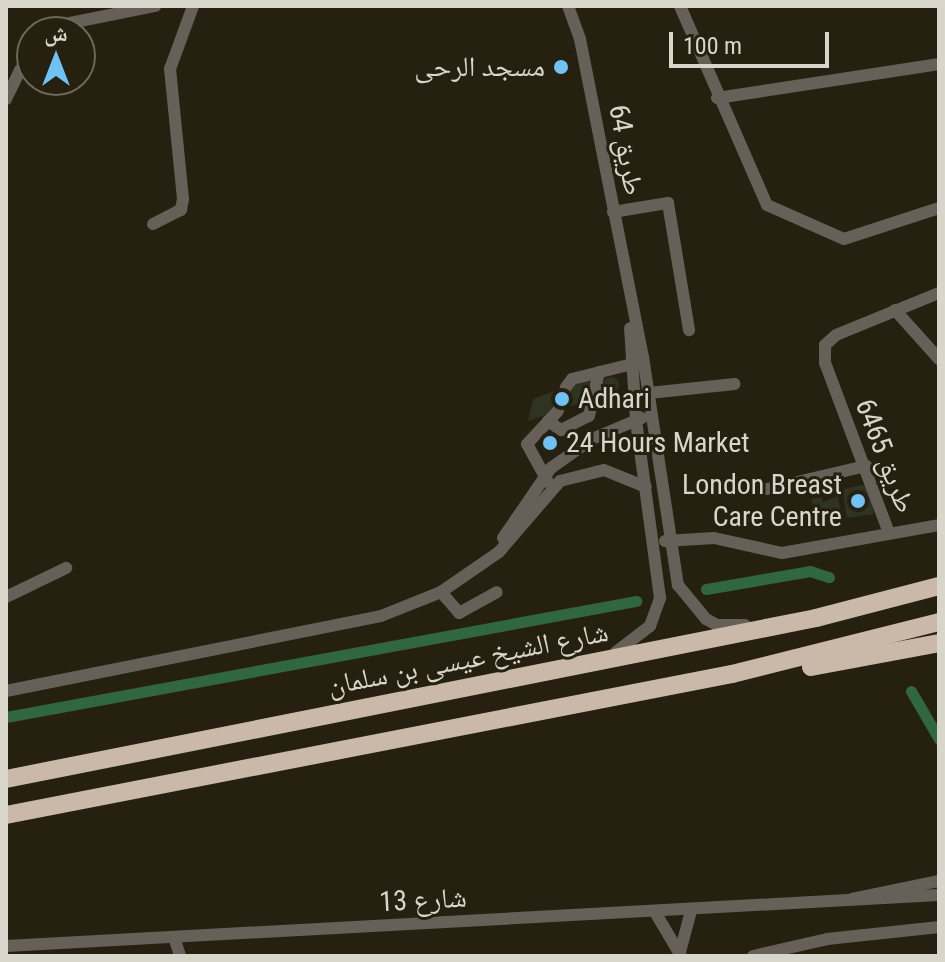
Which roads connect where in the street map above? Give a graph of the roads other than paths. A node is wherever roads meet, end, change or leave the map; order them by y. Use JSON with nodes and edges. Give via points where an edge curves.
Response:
{"nodes":[{"id":1,"x":155,"y":6,"type":"edge"},
{"id":2,"x":193,"y":6,"type":"edge"},
{"id":3,"x":568,"y":6,"type":"edge"},
{"id":4,"x":680,"y":6,"type":"edge"},
{"id":5,"x":96,"y":17,"type":"edge"},
{"id":6,"x":939,"y":64,"type":"edge"},
{"id":7,"x":16,"y":78,"type":"edge"},
{"id":8,"x":717,"y":98,"type":"junction"},
{"id":9,"x":6,"y":99,"type":"edge"},
{"id":10,"x":939,"y":208,"type":"edge"},
{"id":11,"x":613,"y":212,"type":"junction"},
{"id":12,"x":153,"y":224,"type":"dead end"},
{"id":13,"x":939,"y":293,"type":"edge"},
{"id":14,"x":629,"y":305,"type":"junction"},
{"id":15,"x":898,"y":314,"type":"junction"},
{"id":16,"x":689,"y":330,"type":"dead end"},
{"id":17,"x":939,"y":359,"type":"edge"},
{"id":18,"x":632,"y":364,"type":"junction"},
{"id":19,"x":599,"y":372,"type":"junction"},
{"id":20,"x":735,"y":384,"type":"dead end"},
{"id":21,"x":566,"y":387,"type":"dead end"},
{"id":22,"x":649,"y":393,"type":"junction"},
{"id":23,"x":558,"y":411,"type":"tunnel mouth"},
{"id":24,"x":653,"y":416,"type":"junction"},
{"id":25,"x":636,"y":420,"type":"junction"},
{"id":26,"x":548,"y":421,"type":"junction"},
{"id":27,"x":866,"y":466,"type":"junction"},
{"id":28,"x":544,"y":476,"type":"junction"},
{"id":29,"x":552,"y":487,"type":"junction"},
{"id":30,"x":646,"y":487,"type":"junction"},
{"id":31,"x":767,"y":489,"type":"dead end"},
{"id":32,"x":939,"y":525,"type":"edge"},
{"id":33,"x":889,"y":533,"type":"junction"},
{"id":34,"x":670,"y":540,"type":"junction"},
{"id":35,"x":654,"y":542,"type":"junction"},
{"id":36,"x":490,"y":558,"type":"junction"},
{"id":37,"x":66,"y":568,"type":"dead end"},
{"id":38,"x":939,"y":586,"type":"edge"},
{"id":39,"x":441,"y":592,"type":"junction"},
{"id":40,"x":497,"y":592,"type":"dead end"},
{"id":41,"x":6,"y":597,"type":"edge"},
{"id":42,"x":816,"y":618,"type":"junction"},
{"id":43,"x":939,"y":622,"type":"edge"},
{"id":44,"x":939,"y":643,"type":"edge"},
{"id":45,"x":580,"y":665,"type":"junction"},
{"id":46,"x":732,"y":674,"type":"junction"},
{"id":47,"x":6,"y":691,"type":"edge"},
{"id":48,"x":6,"y":779,"type":"edge"},
{"id":49,"x":6,"y":815,"type":"edge"},
{"id":50,"x":939,"y":881,"type":"edge"},
{"id":51,"x":939,"y":895,"type":"edge"},
{"id":52,"x":841,"y":902,"type":"junction"},
{"id":53,"x":691,"y":911,"type":"junction"},
{"id":54,"x":655,"y":912,"type":"junction"},
{"id":55,"x":939,"y":927,"type":"edge"},
{"id":56,"x":174,"y":937,"type":"junction"},
{"id":57,"x":6,"y":946,"type":"edge"},
{"id":58,"x":778,"y":953,"type":"edge"},
{"id":59,"x":681,"y":954,"type":"edge"},
{"id":60,"x":180,"y":956,"type":"edge"},
{"id":61,"x":753,"y":956,"type":"edge"}],
"edges":[{"from":1,"to":5,"type":"street"},
{"from":2,"to":12,"type":"street","via":[[170,69],[181,210]]},
{"from":3,"to":11,"type":"street","name":"طريق 64","via":[[580,39]]},
{"from":4,"to":8,"type":"street"},
{"from":6,"to":8,"type":"street"},
{"from":7,"to":9,"type":"street"},
{"from":8,"to":10,"type":"street","via":[[745,149],[763,200],[773,209],[844,239]]},
{"from":11,"to":14,"type":"street","name":"طريق 64"},
{"from":11,"to":16,"type":"street","via":[[668,203]]},
{"from":13,"to":15,"type":"street"},
{"from":14,"to":18,"type":"street","name":"طريق 64"},
{"from":14,"to":22,"type":"street","name":"طريق 64"},
{"from":15,"to":17,"type":"street"},
{"from":15,"to":27,"type":"street","name":"طريق 6465","via":[[836,335],[825,345],[828,374]]},
{"from":18,"to":19,"type":"street"},
{"from":18,"to":25,"type":"street","name":"طريق 64"},
{"from":19,"to":21,"type":"street","via":[[572,379]]},
{"from":19,"to":26,"type":"street","via":[[589,416],[561,430]]},
{"from":20,"to":22,"type":"street"},
{"from":22,"to":24,"type":"street","name":"طريق 64"},
{"from":23,"to":26,"type":"street"},
{"from":24,"to":25,"type":"street"},
{"from":24,"to":34,"type":"street","name":"طريق 64"},
{"from":25,"to":28,"type":"street","via":[[581,446]]},
{"from":25,"to":30,"type":"street","name":"طريق 64"},
{"from":26,"to":28,"type":"street","via":[[527,444]]},
{"from":27,"to":31,"type":"street"},
{"from":27,"to":33,"type":"street","name":"طريق 6465"},
{"from":28,"to":29,"type":"street"},
{"from":28,"to":36,"type":"street"},
{"from":29,"to":30,"type":"street","via":[[579,473],[604,470]]},
{"from":29,"to":36,"type":"street","via":[[508,544]]},
{"from":30,"to":35,"type":"street","name":"طريق 64"},
{"from":32,"to":33,"type":"street"},
{"from":33,"to":34,"type":"street","name":"طريق 6465","via":[[782,553],[714,538]]},
{"from":34,"to":35,"type":"street","name":"طريق 6465"},
{"from":34,"to":42,"type":"street","name":"طريق 64","via":[[685,598],[717,625]]},
{"from":35,"to":45,"type":"street","name":"طريق 64","via":[[660,598],[650,626],[628,647]]},
{"from":36,"to":39,"type":"street"},
{"from":37,"to":41,"type":"street"},
{"from":38,"to":42,"type":"highway","name":"شارع الشيخ عيسى بن سلمان"},
{"from":39,"to":40,"type":"street","via":[[459,613]]},
{"from":39,"to":47,"type":"street","via":[[381,616]]},
{"from":42,"to":45,"type":"highway","name":"شارع الشيخ عيسى بن سلمان"},
{"from":43,"to":46,"type":"highway"},
{"from":44,"to":46,"type":"highway","via":[[824,665]]},
{"from":45,"to":48,"type":"highway","name":"شارع الشيخ عيسى بن سلمان"},
{"from":46,"to":49,"type":"highway"},
{"from":50,"to":52,"type":"street","name":"شارع 13"},
{"from":51,"to":52,"type":"street","name":"شارع 13"},
{"from":52,"to":53,"type":"street","name":"شارع 13"},
{"from":53,"to":54,"type":"street","name":"شارع 13"},
{"from":53,"to":59,"type":"street"},
{"from":54,"to":56,"type":"street","name":"شارع 13"},
{"from":54,"to":59,"type":"street"},
{"from":55,"to":58,"type":"street"},
{"from":56,"to":57,"type":"street","name":"شارع 13"},
{"from":56,"to":60,"type":"street"},
{"from":58,"to":61,"type":"street"}]}
